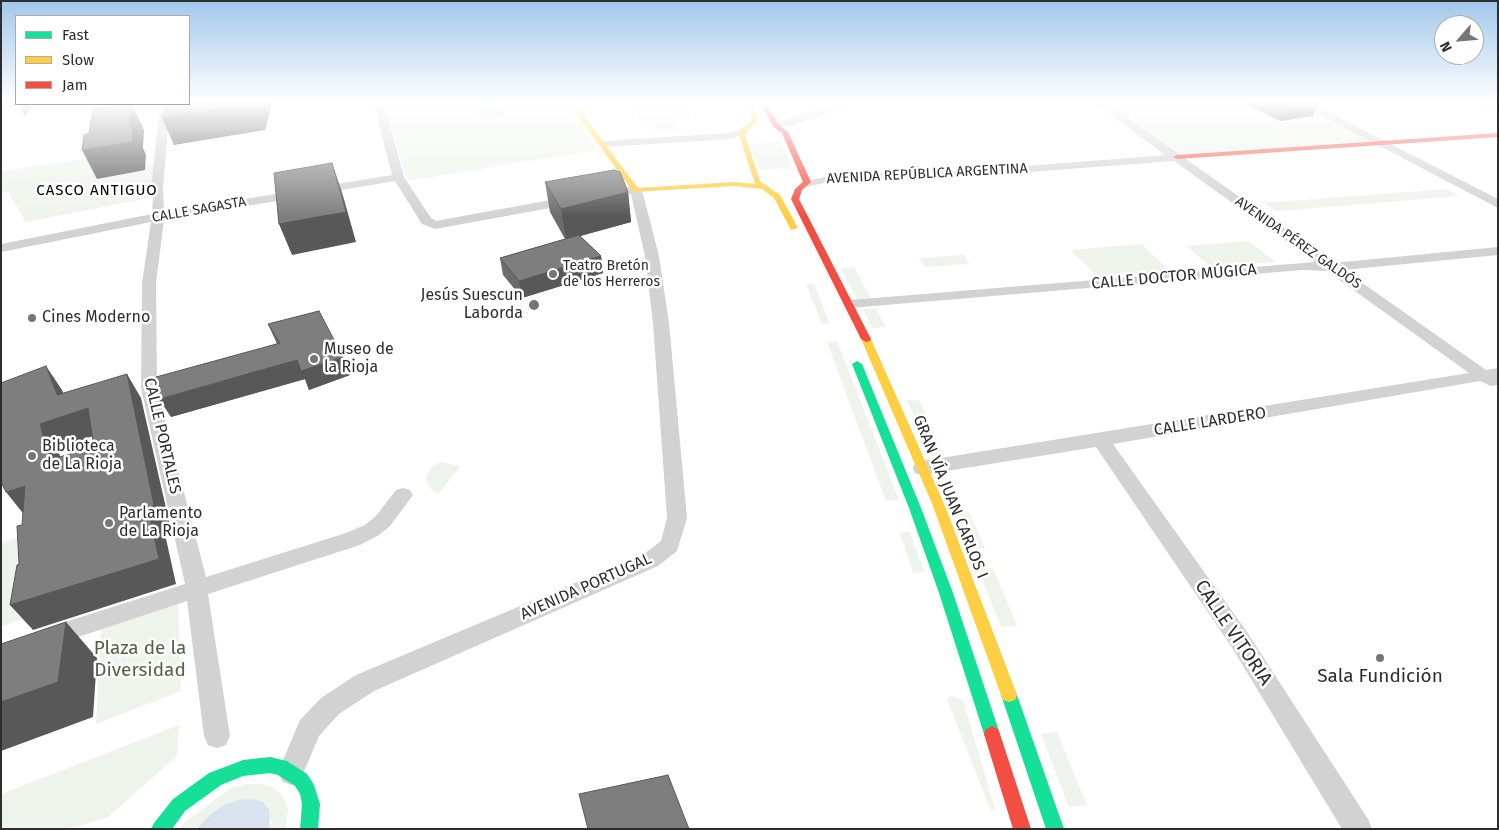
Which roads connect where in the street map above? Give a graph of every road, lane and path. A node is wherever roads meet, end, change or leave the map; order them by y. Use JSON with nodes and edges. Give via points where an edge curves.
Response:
{"nodes":[{"id":1,"x":162,"y":140,"type":"edge"},
{"id":2,"x":388,"y":140,"type":"edge"},
{"id":3,"x":600,"y":140,"type":"edge"},
{"id":4,"x":665,"y":140,"type":"edge"},
{"id":5,"x":747,"y":140,"type":"edge"},
{"id":6,"x":789,"y":140,"type":"edge"},
{"id":7,"x":1153,"y":140,"type":"edge"},
{"id":8,"x":1374,"y":140,"type":"edge"},
{"id":9,"x":1428,"y":140,"type":"edge"},
{"id":10,"x":1380,"y":143,"type":"junction"},
{"id":11,"x":603,"y":144,"type":"junction"},
{"id":12,"x":1177,"y":157,"type":"junction"},
{"id":13,"x":398,"y":177,"type":"junction"},
{"id":14,"x":763,"y":186,"type":"junction"},
{"id":15,"x":802,"y":186,"type":"junction"},
{"id":16,"x":636,"y":190,"type":"junction"},
{"id":17,"x":605,"y":194,"type":"edge"},
{"id":18,"x":586,"y":197,"type":"edge"},
{"id":19,"x":1498,"y":204,"type":"edge"},
{"id":20,"x":157,"y":217,"type":"junction"},
{"id":21,"x":802,"y":242,"type":"dead end"},
{"id":22,"x":1,"y":248,"type":"edge"},
{"id":23,"x":1498,"y":251,"type":"edge"},
{"id":24,"x":1331,"y":266,"type":"junction"},
{"id":25,"x":850,"y":304,"type":"junction"},
{"id":26,"x":853,"y":353,"type":"dead end"},
{"id":27,"x":1494,"y":378,"type":"edge"},
{"id":28,"x":1101,"y":440,"type":"junction"},
{"id":29,"x":922,"y":468,"type":"junction"},
{"id":30,"x":404,"y":495,"type":"dead end"},
{"id":31,"x":198,"y":588,"type":"junction"},
{"id":32,"x":31,"y":643,"type":"edge"},
{"id":33,"x":217,"y":736,"type":"dead end"},
{"id":34,"x":291,"y":772,"type":"junction"},
{"id":35,"x":154,"y":827,"type":"edge"},
{"id":36,"x":309,"y":829,"type":"edge"},
{"id":37,"x":1022,"y":829,"type":"edge"},
{"id":38,"x":1055,"y":829,"type":"edge"},
{"id":39,"x":1358,"y":829,"type":"edge"}],
"edges":[{"from":1,"to":20,"type":"street","name":"CALLE PORTALES"},
{"from":2,"to":13,"type":"street"},
{"from":3,"to":11,"type":"main road","name":"AVENIDA PORTUGAL"},
{"from":4,"to":11,"type":"street"},
{"from":5,"to":14,"type":"main road"},
{"from":6,"to":15,"type":"main road","name":"GRAN VÍA JUAN CARLOS I","via":[[803,172]]},
{"from":7,"to":12,"type":"street","name":"AVENIDA PÉREZ GALDÓS"},
{"from":8,"to":10,"type":"street"},
{"from":9,"to":10,"type":"main road","name":"AVENIDA REPÚBLICA ARGENTINA"},
{"from":10,"to":12,"type":"main road","name":"AVENIDA REPÚBLICA ARGENTINA"},
{"from":10,"to":19,"type":"street"},
{"from":11,"to":16,"type":"main road","name":"AVENIDA PORTUGAL"},
{"from":12,"to":15,"type":"street","name":"AVENIDA REPÚBLICA ARGENTINA","via":[[824,180]]},
{"from":12,"to":24,"type":"street","name":"AVENIDA PÉREZ GALDÓS"},
{"from":13,"to":18,"type":"street","via":[[426,221],[435,224]]},
{"from":13,"to":20,"type":"street","name":"CALLE SAGASTA"},
{"from":14,"to":15,"type":"main road","via":[[790,191]]},
{"from":14,"to":16,"type":"main road","via":[[743,184]]},
{"from":14,"to":21,"type":"main road","via":[[780,202]]},
{"from":15,"to":25,"type":"main road","name":"GRAN VÍA JUAN CARLOS I","via":[[795,199]]},
{"from":16,"to":17,"type":"street"},
{"from":16,"to":34,"type":"street","name":"AVENIDA PORTUGAL","via":[[652,256],[661,323],[677,518],[670,545],[651,560],[364,684],[330,706],[309,728]]},
{"from":20,"to":22,"type":"street","name":"CALLE SAGASTA"},
{"from":20,"to":31,"type":"street","name":"CALLE PORTALES","via":[[149,283],[149,388]]},
{"from":23,"to":24,"type":"street","name":"CALLE DOCTOR MÚGICA"},
{"from":24,"to":25,"type":"street","name":"CALLE DOCTOR MÚGICA"},
{"from":24,"to":27,"type":"street","name":"AVENIDA PÉREZ GALDÓS"},
{"from":25,"to":29,"type":"main road","name":"GRAN VÍA JUAN CARLOS I"},
{"from":26,"to":37,"type":"main road","via":[[943,585]]},
{"from":27,"to":28,"type":"street","name":"CALLE LARDERO"},
{"from":28,"to":29,"type":"street","name":"CALLE LARDERO"},
{"from":28,"to":39,"type":"street","name":"CALLE VITORIA","via":[[1239,639]]},
{"from":29,"to":38,"type":"main road","name":"GRAN VÍA JUAN CARLOS I","via":[[1000,669]]},
{"from":30,"to":31,"type":"street","via":[[383,521],[353,539]]},
{"from":31,"to":32,"type":"street"},
{"from":31,"to":33,"type":"street","name":"CALLE PORTALES"},
{"from":34,"to":35,"type":"main road","via":[[270,765],[243,768],[215,778],[168,806]]},
{"from":34,"to":36,"type":"main road","via":[[308,790],[311,804]]}]}
